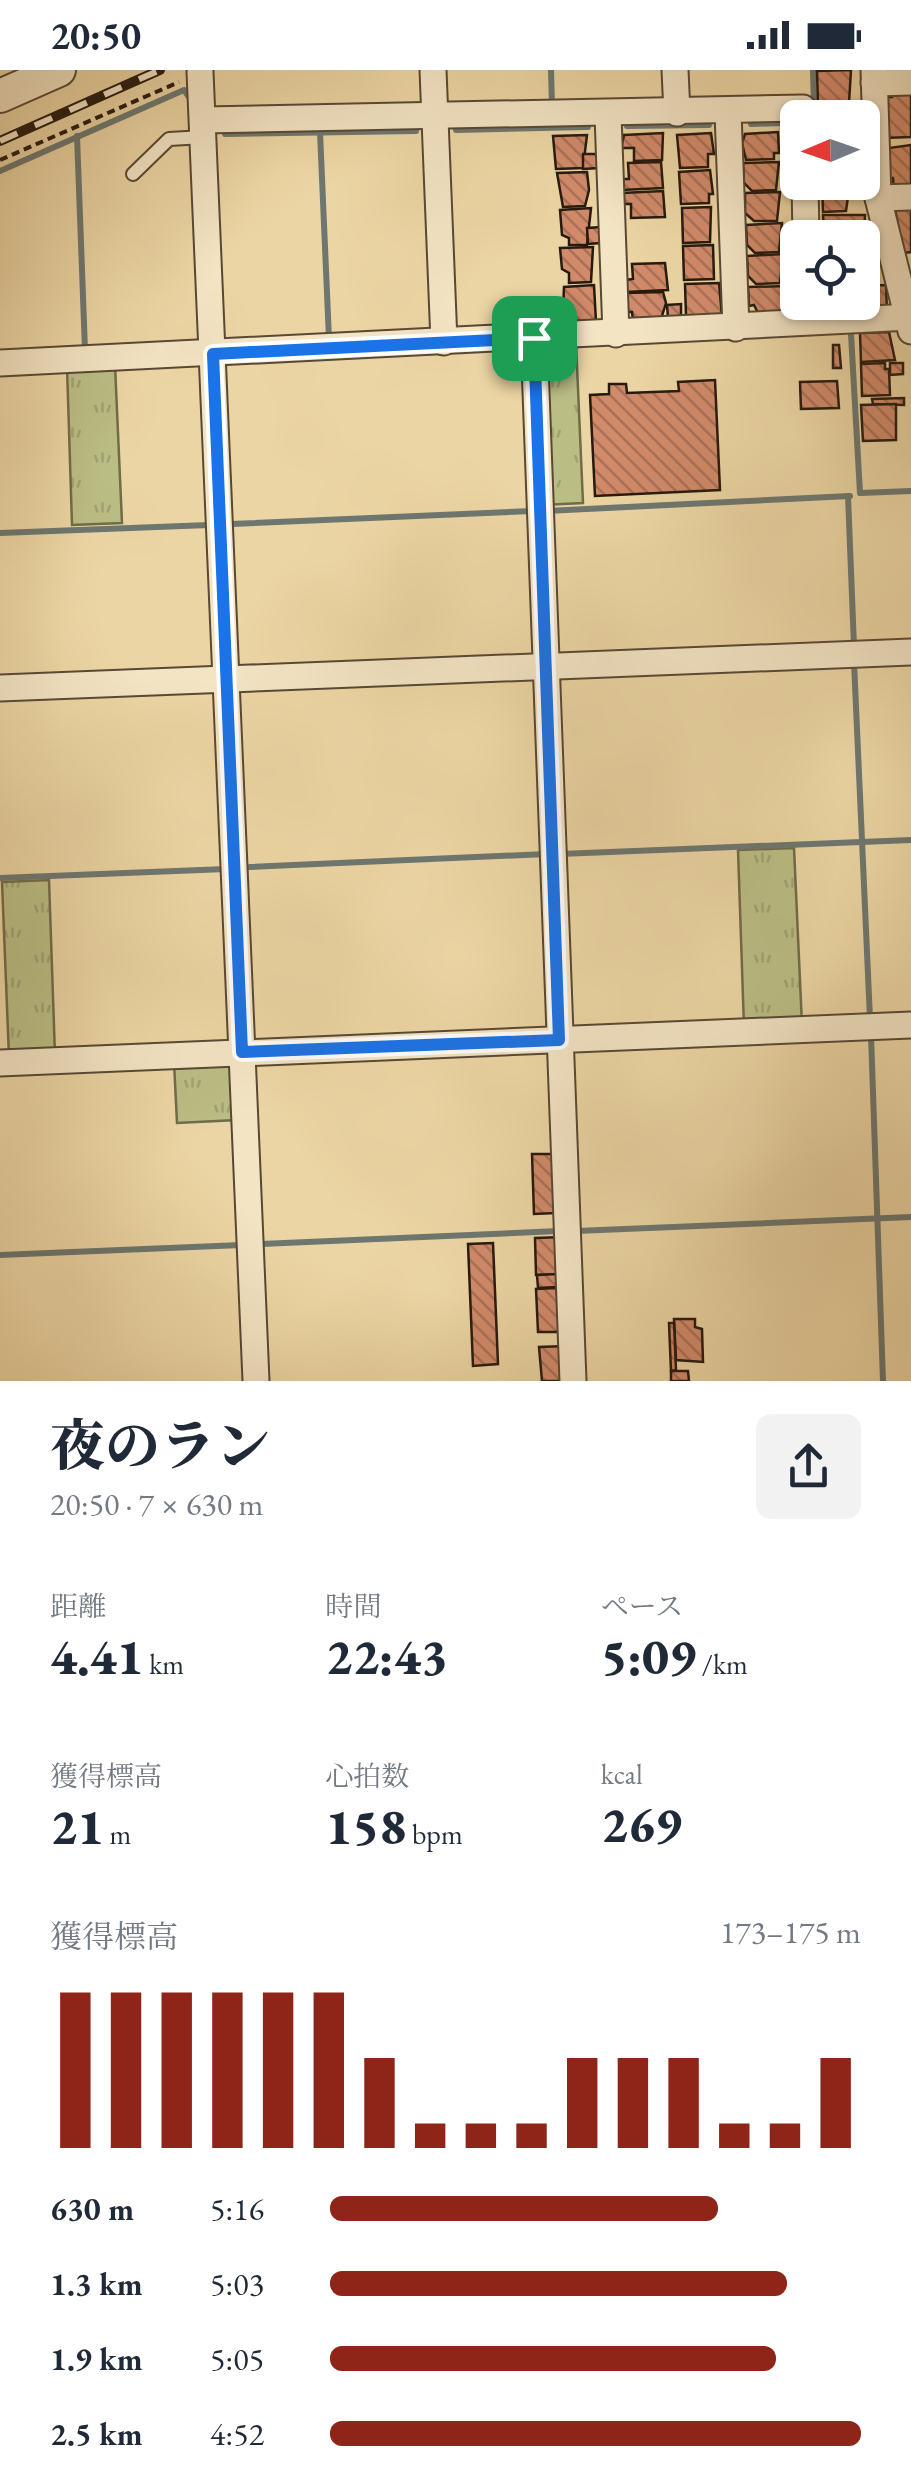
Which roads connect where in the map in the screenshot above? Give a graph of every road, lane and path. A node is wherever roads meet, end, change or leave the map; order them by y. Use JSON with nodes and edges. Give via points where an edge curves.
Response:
{"nodes":[{"id":1,"x":59,"y":70,"type":"edge"},
{"id":2,"x":433,"y":70,"type":"edge"},
{"id":3,"x":675,"y":70,"type":"edge"},
{"id":4,"x":200,"y":72,"type":"edge"},
{"id":5,"x":874,"y":77,"type":"edge"},
{"id":6,"x":911,"y":82,"type":"edge"},
{"id":7,"x":0,"y":96,"type":"edge"},
{"id":8,"x":780,"y":109,"type":"edge"},
{"id":9,"x":728,"y":112,"type":"junction"},
{"id":10,"x":677,"y":113,"type":"junction"},
{"id":11,"x":608,"y":115,"type":"junction"},
{"id":12,"x":436,"y":116,"type":"junction"},
{"id":13,"x":204,"y":129,"type":"junction"},
{"id":14,"x":0,"y":160,"type":"edge"},
{"id":15,"x":133,"y":174,"type":"dead end"},
{"id":16,"x":911,"y":197,"type":"edge"},
{"id":17,"x":880,"y":198,"type":"edge"},
{"id":18,"x":879,"y":200,"type":"edge"},
{"id":19,"x":880,"y":316,"type":"edge"},
{"id":20,"x":910,"y":317,"type":"edge"},
{"id":21,"x":780,"y":319,"type":"edge"},
{"id":22,"x":736,"y":328,"type":"junction"},
{"id":23,"x":911,"y":331,"type":"edge"},
{"id":24,"x":616,"y":334,"type":"junction"},
{"id":25,"x":534,"y":338,"type":"junction"},
{"id":26,"x":444,"y":342,"type":"junction"},
{"id":27,"x":213,"y":354,"type":"junction"},
{"id":28,"x":0,"y":362,"type":"edge"},
{"id":29,"x":911,"y":652,"type":"edge"},
{"id":30,"x":546,"y":667,"type":"junction"},
{"id":31,"x":226,"y":679,"type":"junction"},
{"id":32,"x":0,"y":688,"type":"edge"},
{"id":33,"x":911,"y":1025,"type":"edge"},
{"id":34,"x":559,"y":1040,"type":"junction"},
{"id":35,"x":242,"y":1052,"type":"junction"},
{"id":36,"x":0,"y":1062,"type":"edge"},
{"id":37,"x":256,"y":1381,"type":"edge"},
{"id":38,"x":573,"y":1381,"type":"edge"}],
"edges":[{"from":1,"to":7,"type":"street"},
{"from":2,"to":12,"type":"street"},
{"from":3,"to":10,"type":"street"},
{"from":4,"to":13,"type":"street"},
{"from":4,"to":14,"type":"path"},
{"from":5,"to":6,"type":"street"},
{"from":8,"to":9,"type":"street"},
{"from":9,"to":10,"type":"street"},
{"from":9,"to":22,"type":"street"},
{"from":10,"to":11,"type":"street"},
{"from":11,"to":12,"type":"street"},
{"from":11,"to":24,"type":"street"},
{"from":12,"to":13,"type":"street"},
{"from":12,"to":26,"type":"street"},
{"from":13,"to":15,"type":"lane","via":[[168,139]]},
{"from":13,"to":27,"type":"street"},
{"from":16,"to":17,"type":"street"},
{"from":18,"to":20,"type":"street"},
{"from":19,"to":20,"type":"street"},
{"from":20,"to":23,"type":"street"},
{"from":21,"to":22,"type":"street"},
{"from":22,"to":24,"type":"street"},
{"from":24,"to":25,"type":"street"},
{"from":25,"to":26,"type":"street"},
{"from":25,"to":30,"type":"street"},
{"from":26,"to":27,"type":"street"},
{"from":27,"to":28,"type":"street"},
{"from":27,"to":31,"type":"street"},
{"from":29,"to":30,"type":"street"},
{"from":30,"to":31,"type":"street"},
{"from":30,"to":34,"type":"street"},
{"from":31,"to":32,"type":"street"},
{"from":31,"to":35,"type":"street"},
{"from":33,"to":34,"type":"street"},
{"from":34,"to":35,"type":"street"},
{"from":34,"to":38,"type":"street"},
{"from":35,"to":36,"type":"street"},
{"from":35,"to":37,"type":"street"}]}
